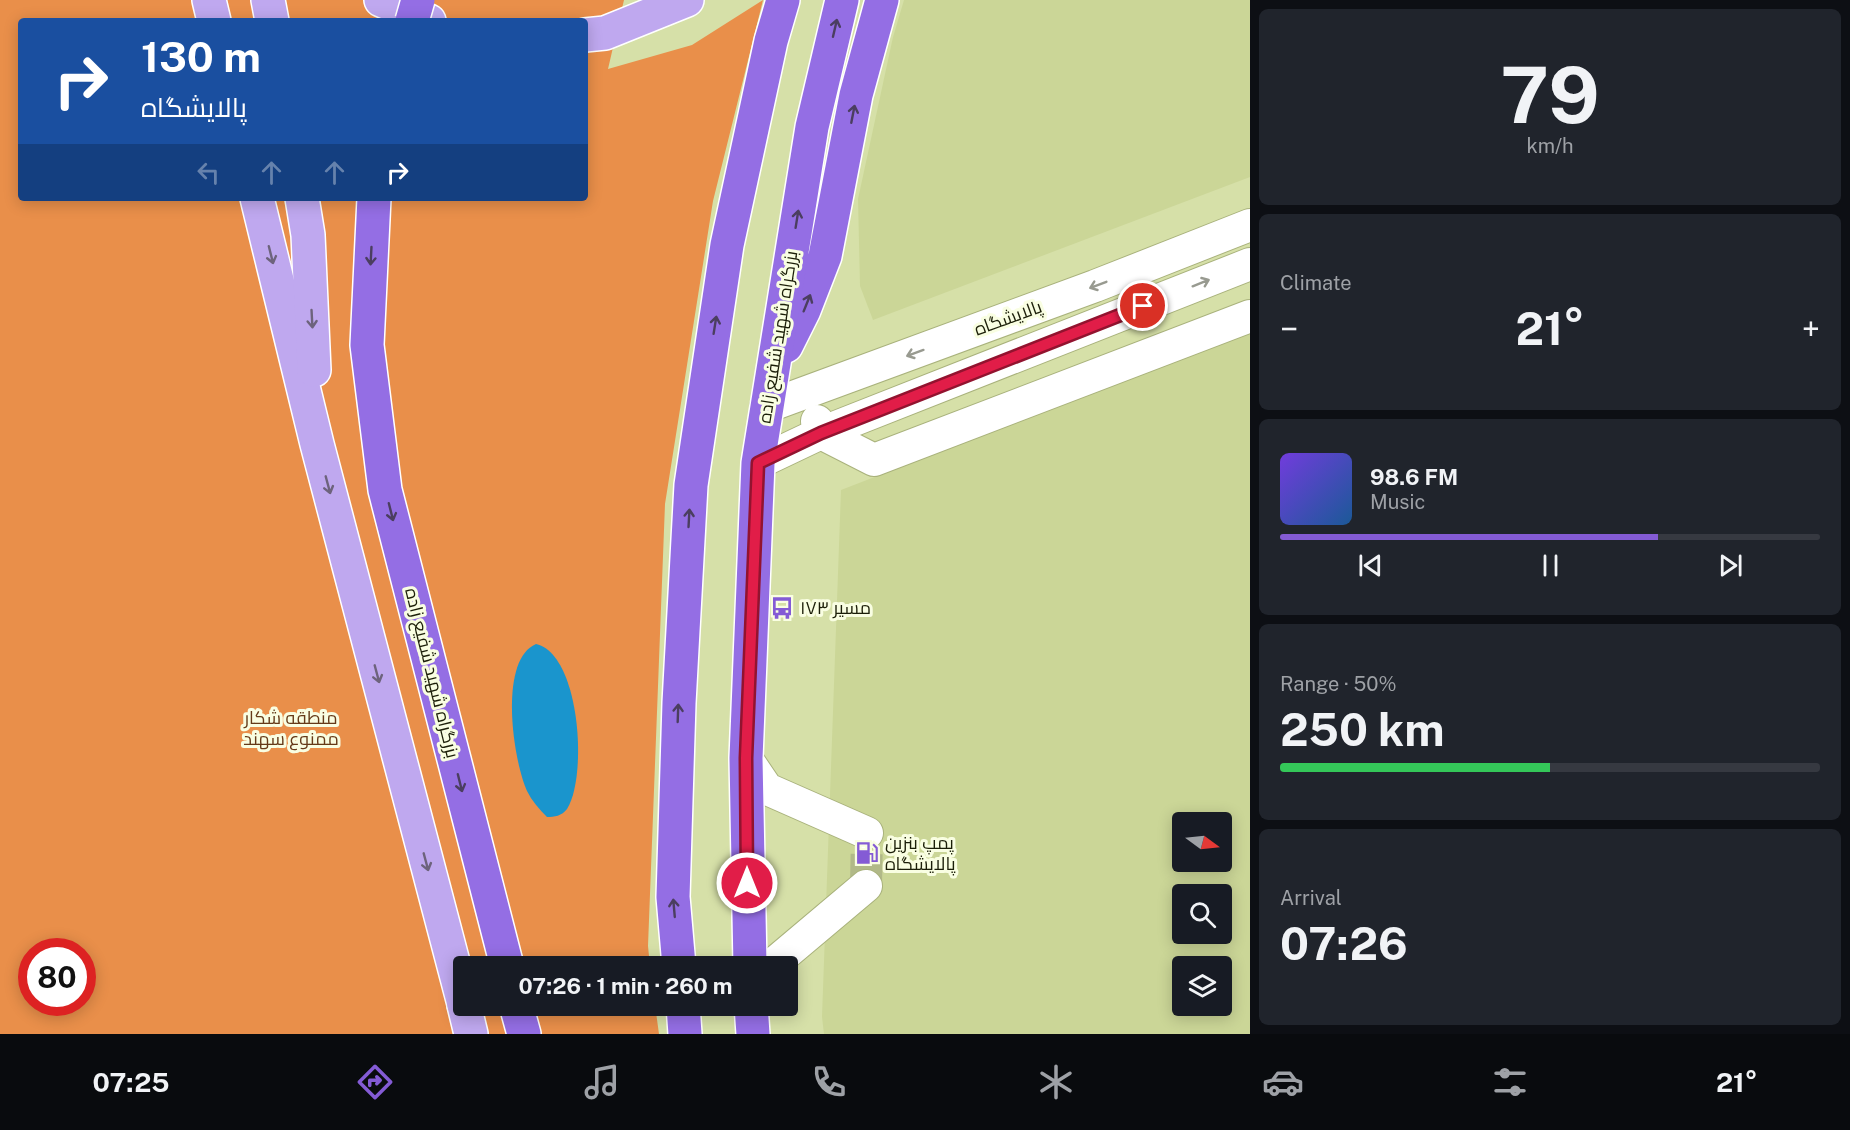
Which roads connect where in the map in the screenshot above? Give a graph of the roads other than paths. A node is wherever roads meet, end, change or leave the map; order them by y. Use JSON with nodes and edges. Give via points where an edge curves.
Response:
{"nodes":[{"id":1,"x":209,"y":0,"type":"edge"},
{"id":2,"x":268,"y":0,"type":"edge"},
{"id":3,"x":381,"y":0,"type":"edge"},
{"id":4,"x":418,"y":0,"type":"edge"},
{"id":5,"x":687,"y":0,"type":"edge"},
{"id":6,"x":783,"y":0,"type":"edge"},
{"id":7,"x":842,"y":0,"type":"edge"},
{"id":8,"x":882,"y":0,"type":"edge"},
{"id":9,"x":213,"y":18,"type":"edge"},
{"id":10,"x":271,"y":18,"type":"edge"},
{"id":11,"x":413,"y":18,"type":"edge"},
{"id":12,"x":422,"y":18,"type":"edge"},
{"id":13,"x":588,"y":35,"type":"edge"},
{"id":14,"x":258,"y":201,"type":"edge"},
{"id":15,"x":302,"y":201,"type":"edge"},
{"id":16,"x":374,"y":201,"type":"edge"},
{"id":17,"x":1250,"y":225,"type":"edge"},
{"id":18,"x":1250,"y":264,"type":"edge"},
{"id":19,"x":1250,"y":316,"type":"edge"},
{"id":20,"x":771,"y":374,"type":"junction"},
{"id":21,"x":807,"y":392,"type":"junction"},
{"id":22,"x":766,"y":408,"type":"junction"},
{"id":23,"x":821,"y":433,"type":"junction"},
{"id":24,"x":317,"y":444,"type":"junction"},
{"id":25,"x":758,"y":463,"type":"junction"},
{"id":26,"x":746,"y":758,"type":"junction"},
{"id":27,"x":867,"y":833,"type":"dead end"},
{"id":28,"x":866,"y":886,"type":"dead end"},
{"id":29,"x":504,"y":956,"type":"edge"},
{"id":30,"x":678,"y":956,"type":"edge"},
{"id":31,"x":750,"y":956,"type":"edge"},
{"id":32,"x":783,"y":956,"type":"edge"},
{"id":33,"x":453,"y":963,"type":"edge"},
{"id":34,"x":467,"y":1016,"type":"edge"},
{"id":35,"x":519,"y":1016,"type":"edge"},
{"id":36,"x":683,"y":1016,"type":"edge"},
{"id":37,"x":471,"y":1034,"type":"edge"},
{"id":38,"x":524,"y":1034,"type":"edge"},
{"id":39,"x":685,"y":1034,"type":"edge"}],
"edges":[{"from":1,"to":9,"type":"main road"},
{"from":2,"to":10,"type":"main road"},
{"from":3,"to":12,"type":"main road"},
{"from":4,"to":11,"type":"highway","bridge":true},
{"from":5,"to":13,"type":"main road","via":[[605,33]]},
{"from":30,"to":6,"type":"highway","one_way":true,"via":[[672,897],[691,485],[727,245]]},
{"from":20,"to":7,"type":"highway","name":"بزرگراه شهید شفیع زاده","one_way":true,"via":[[812,127]]},
{"from":20,"to":8,"type":"highway","one_way":true,"via":[[804,310],[825,256],[856,95]]},
{"from":14,"to":24,"type":"main road","one_way":true},
{"from":15,"to":24,"type":"main road","one_way":true,"via":[[308,235]]},
{"from":16,"to":29,"type":"highway","name":"بزرگراه شهید شفیع زاده","one_way":true,"via":[[367,345],[386,490]]},
{"from":17,"to":21,"type":"street","name":"پالایشگاه","one_way":true},
{"from":23,"to":18,"type":"street","name":"پالایشگاه","one_way":true},
{"from":19,"to":23,"type":"street","via":[[874,460]]},
{"from":20,"to":22,"type":"highway","name":"بزرگراه شهید شفیع زاده"},
{"from":21,"to":22,"type":"street","name":"پالایشگاه"},
{"from":21,"to":23,"type":"street"},
{"from":22,"to":25,"type":"highway","name":"بزرگراه شهید شفیع زاده"},
{"from":23,"to":25,"type":"street","name":"پالایشگاه"},
{"from":24,"to":33,"type":"main road","one_way":true},
{"from":25,"to":26,"type":"highway","name":"بزرگراه شهید شفیع زاده"},
{"from":26,"to":27,"type":"street","via":[[767,789]]},
{"from":26,"to":31,"type":"highway","name":"بزرگراه شهید شفیع زاده"},
{"from":28,"to":32,"type":"street"},
{"from":34,"to":37,"type":"main road"},
{"from":35,"to":38,"type":"highway"},
{"from":36,"to":39,"type":"highway"}]}
